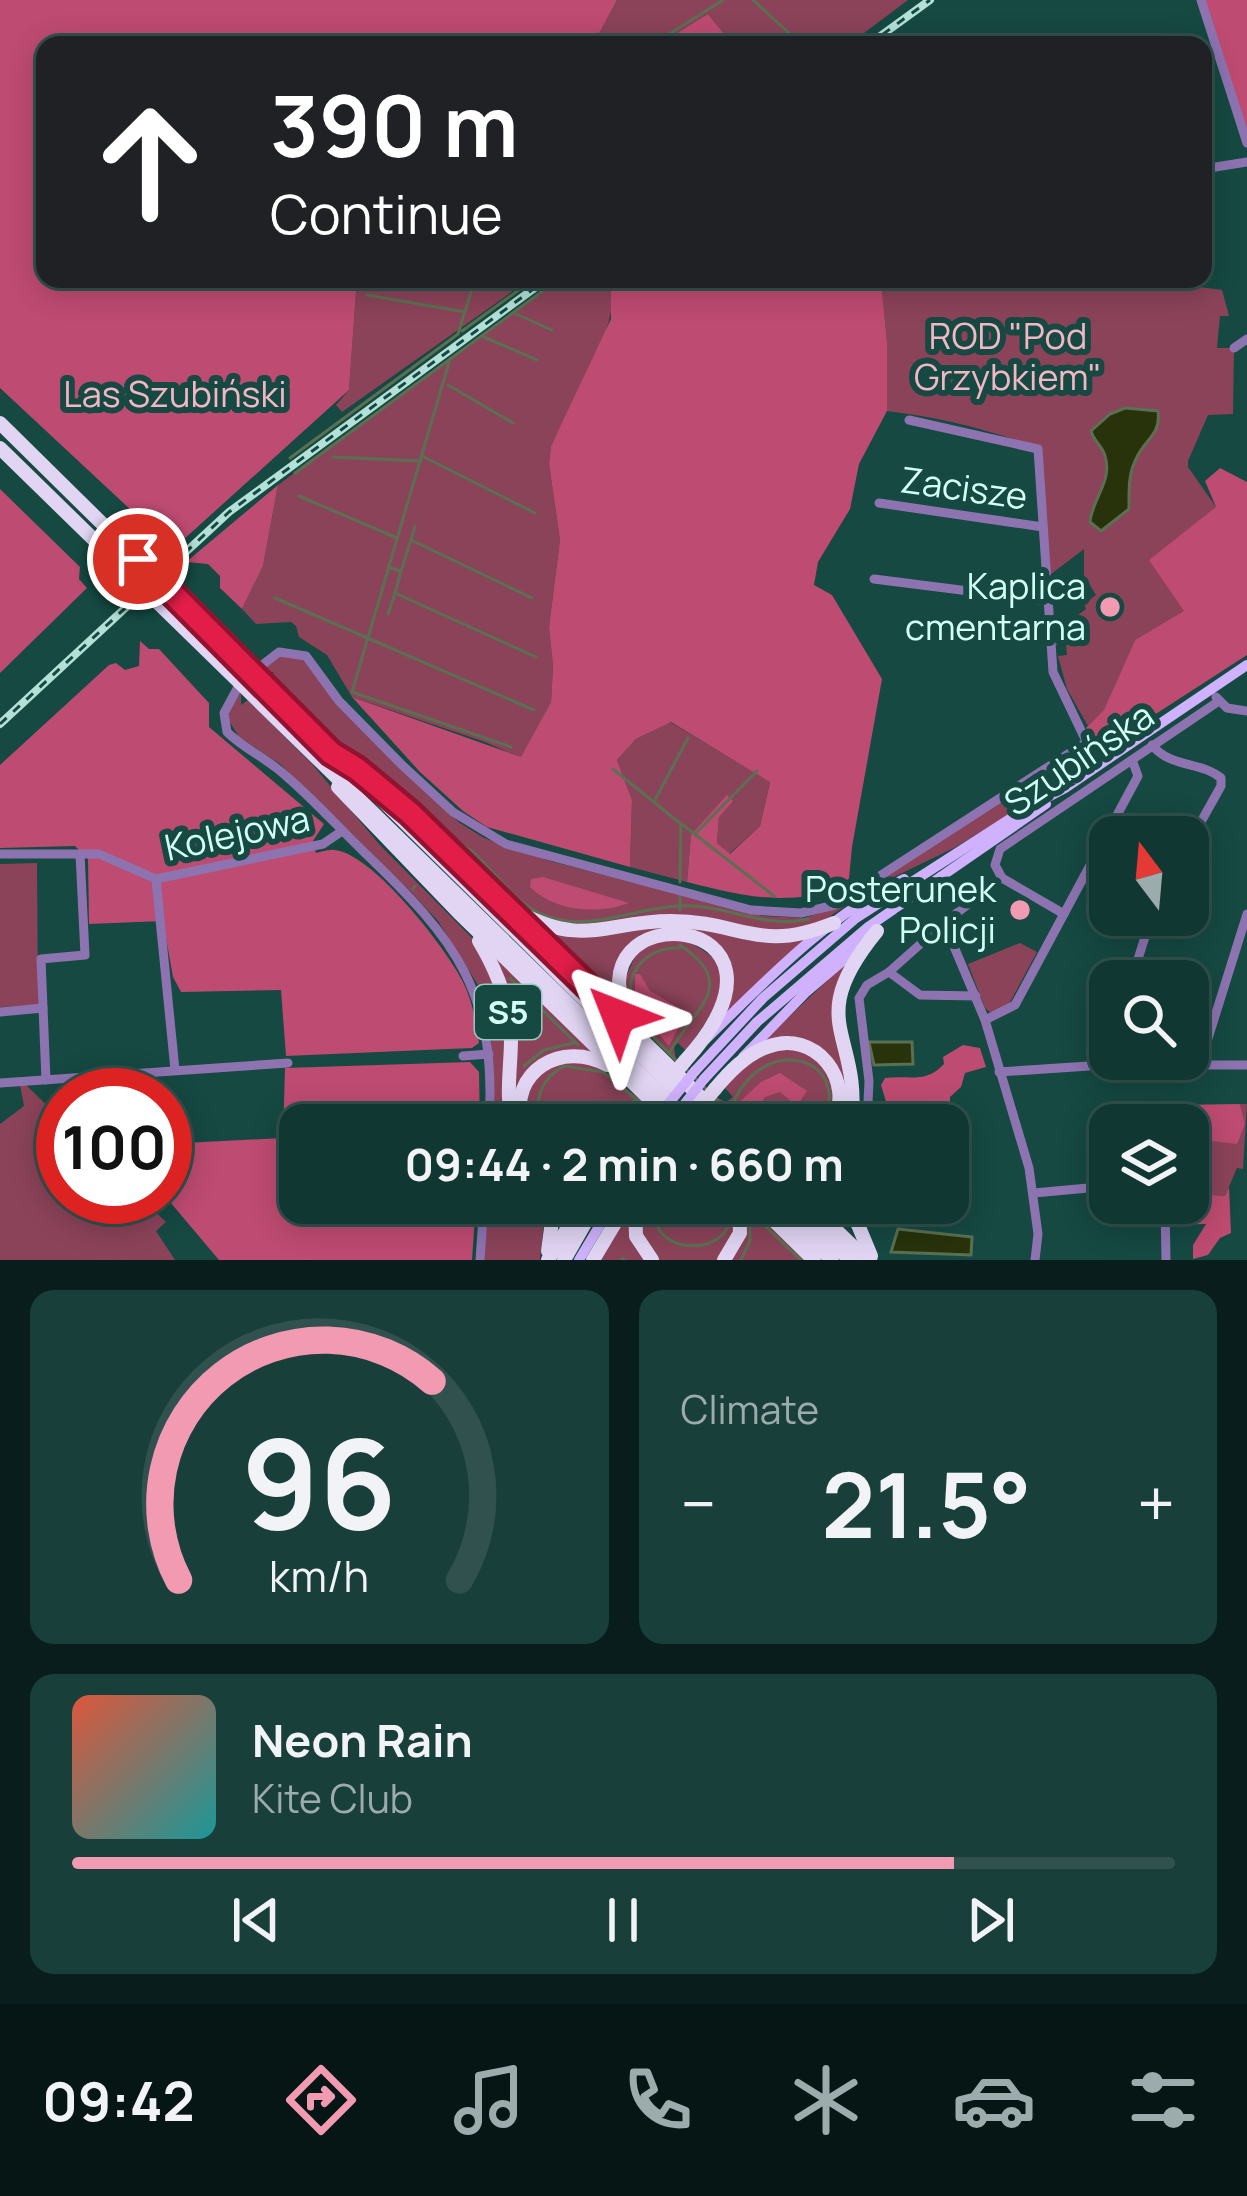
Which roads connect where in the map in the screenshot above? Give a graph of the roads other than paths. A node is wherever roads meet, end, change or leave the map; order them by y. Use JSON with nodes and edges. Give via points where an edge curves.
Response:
{"nodes":[{"id":1,"x":1201,"y":0,"type":"edge"},
{"id":2,"x":1247,"y":143,"type":"edge"},
{"id":3,"x":1247,"y":162,"type":"edge"},
{"id":4,"x":1212,"y":168,"type":"edge"},
{"id":5,"x":1247,"y":339,"type":"edge"},
{"id":6,"x":1234,"y":348,"type":"dead end"},
{"id":7,"x":909,"y":420,"type":"dead end"},
{"id":8,"x":0,"y":423,"type":"edge"},
{"id":9,"x":0,"y":448,"type":"edge"},
{"id":10,"x":878,"y":503,"type":"dead end"},
{"id":11,"x":1042,"y":526,"type":"junction"},
{"id":12,"x":874,"y":579,"type":"dead end"},
{"id":13,"x":1047,"y":601,"type":"junction"},
{"id":14,"x":1247,"y":665,"type":"edge"},
{"id":15,"x":257,"y":669,"type":"dead end"},
{"id":16,"x":237,"y":689,"type":"dead end"},
{"id":17,"x":1210,"y":689,"type":"junction"},
{"id":18,"x":1219,"y":701,"type":"junction"},
{"id":19,"x":1247,"y":711,"type":"edge"},
{"id":20,"x":292,"y":732,"type":"junction"},
{"id":21,"x":1087,"y":743,"type":"junction"},
{"id":22,"x":1152,"y":746,"type":"junction"},
{"id":23,"x":331,"y":753,"type":"junction"},
{"id":24,"x":1132,"y":760,"type":"junction"},
{"id":25,"x":1102,"y":764,"type":"junction"},
{"id":26,"x":1065,"y":788,"type":"junction"},
{"id":27,"x":1204,"y":816,"type":"edge"},
{"id":28,"x":342,"y":831,"type":"junction"},
{"id":29,"x":0,"y":854,"type":"edge"},
{"id":30,"x":80,"y":854,"type":"junction"},
{"id":31,"x":947,"y":860,"type":"junction"},
{"id":32,"x":940,"y":877,"type":"junction"},
{"id":33,"x":1002,"y":878,"type":"junction"},
{"id":34,"x":155,"y":879,"type":"junction"},
{"id":35,"x":498,"y":898,"type":"junction"},
{"id":36,"x":458,"y":913,"type":"junction"},
{"id":37,"x":1064,"y":914,"type":"junction"},
{"id":38,"x":1247,"y":914,"type":"edge"},
{"id":39,"x":834,"y":923,"type":"junction"},
{"id":40,"x":944,"y":923,"type":"junction"},
{"id":41,"x":878,"y":931,"type":"junction"},
{"id":42,"x":890,"y":972,"type":"junction"},
{"id":43,"x":976,"y":996,"type":"junction"},
{"id":44,"x":43,"y":1008,"type":"junction"},
{"id":45,"x":0,"y":1012,"type":"edge"},
{"id":46,"x":985,"y":1020,"type":"junction"},
{"id":47,"x":1209,"y":1035,"type":"edge"},
{"id":48,"x":647,"y":1046,"type":"junction"},
{"id":49,"x":698,"y":1046,"type":"junction"},
{"id":50,"x":489,"y":1054,"type":"junction"},
{"id":51,"x":463,"y":1056,"type":"dead end"},
{"id":52,"x":288,"y":1063,"type":"dead end"},
{"id":53,"x":1209,"y":1064,"type":"edge"},
{"id":54,"x":1089,"y":1065,"type":"edge"},
{"id":55,"x":1247,"y":1065,"type":"edge"},
{"id":56,"x":46,"y":1068,"type":"edge"},
{"id":57,"x":175,"y":1068,"type":"edge"},
{"id":58,"x":192,"y":1069,"type":"edge"},
{"id":59,"x":729,"y":1072,"type":"junction"},
{"id":60,"x":999,"y":1072,"type":"junction"},
{"id":61,"x":700,"y":1075,"type":"junction"},
{"id":62,"x":36,"y":1081,"type":"edge"},
{"id":63,"x":0,"y":1083,"type":"edge"},
{"id":64,"x":634,"y":1083,"type":"junction"},
{"id":65,"x":488,"y":1104,"type":"edge"},
{"id":66,"x":509,"y":1104,"type":"edge"},
{"id":67,"x":520,"y":1104,"type":"edge"},
{"id":68,"x":657,"y":1104,"type":"edge"},
{"id":69,"x":659,"y":1104,"type":"edge"},
{"id":70,"x":664,"y":1104,"type":"edge"},
{"id":71,"x":688,"y":1104,"type":"edge"},
{"id":72,"x":690,"y":1104,"type":"edge"},
{"id":73,"x":707,"y":1104,"type":"edge"},
{"id":74,"x":837,"y":1104,"type":"edge"},
{"id":75,"x":851,"y":1104,"type":"edge"},
{"id":76,"x":868,"y":1104,"type":"edge"},
{"id":77,"x":1089,"y":1188,"type":"edge"},
{"id":78,"x":1034,"y":1193,"type":"junction"},
{"id":79,"x":483,"y":1224,"type":"edge"},
{"id":80,"x":552,"y":1224,"type":"edge"},
{"id":81,"x":575,"y":1224,"type":"edge"},
{"id":82,"x":580,"y":1224,"type":"edge"},
{"id":83,"x":600,"y":1224,"type":"edge"},
{"id":84,"x":617,"y":1224,"type":"edge"},
{"id":85,"x":634,"y":1224,"type":"edge"},
{"id":86,"x":740,"y":1224,"type":"edge"},
{"id":87,"x":777,"y":1224,"type":"edge"},
{"id":88,"x":795,"y":1224,"type":"edge"},
{"id":89,"x":813,"y":1224,"type":"edge"},
{"id":90,"x":831,"y":1224,"type":"edge"},
{"id":91,"x":856,"y":1224,"type":"edge"},
{"id":92,"x":1165,"y":1224,"type":"edge"},
{"id":93,"x":480,"y":1260,"type":"edge"},
{"id":94,"x":548,"y":1260,"type":"edge"},
{"id":95,"x":564,"y":1260,"type":"edge"},
{"id":96,"x":579,"y":1260,"type":"edge"},
{"id":97,"x":593,"y":1260,"type":"edge"},
{"id":98,"x":652,"y":1260,"type":"edge"},
{"id":99,"x":724,"y":1260,"type":"edge"},
{"id":100,"x":814,"y":1260,"type":"edge"},
{"id":101,"x":832,"y":1260,"type":"edge"},
{"id":102,"x":850,"y":1260,"type":"edge"},
{"id":103,"x":871,"y":1260,"type":"edge"},
{"id":104,"x":1035,"y":1260,"type":"edge"},
{"id":105,"x":1166,"y":1260,"type":"edge"}],
"edges":[{"from":1,"to":2,"type":"street"},
{"from":3,"to":4,"type":"street"},
{"from":5,"to":6,"type":"street"},
{"from":7,"to":11,"type":"street","via":[[1038,449]]},
{"from":8,"to":23,"type":"highway","number":"S5","bridge":true},
{"from":9,"to":20,"type":"highway","number":"S5","bridge":true},
{"from":10,"to":11,"type":"street","name":"Zacisze"},
{"from":11,"to":13,"type":"street"},
{"from":12,"to":13,"type":"street"},
{"from":13,"to":21,"type":"street","via":[[1053,673]]},
{"from":14,"to":17,"type":"main road","name":"Szubińska"},
{"from":15,"to":21,"type":"street","via":[[279,652],[306,656],[402,765],[453,812],[506,844],[781,913],[849,898]]},
{"from":16,"to":28,"type":"street","via":[[224,713],[227,732]]},
{"from":17,"to":18,"type":"street"},
{"from":17,"to":25,"type":"main road","name":"Szubińska"},
{"from":18,"to":19,"type":"street"},
{"from":18,"to":22,"type":"street","name":"Szubińska"},
{"from":20,"to":36,"type":"highway","number":"S5"},
{"from":20,"to":69,"type":"highway"},
{"from":21,"to":25,"type":"street"},
{"from":22,"to":24,"type":"street","name":"Szubińska"},
{"from":22,"to":27,"type":"street","via":[[1221,778]]},
{"from":23,"to":35,"type":"highway","number":"S5","via":[[410,813]]},
{"from":23,"to":72,"type":"highway"},
{"from":24,"to":33,"type":"street","name":"Szubińska","via":[[1000,849],[995,866]]},
{"from":24,"to":37,"type":"street","via":[[1138,776]]},
{"from":25,"to":26,"type":"main road","name":"Szubińska"},
{"from":26,"to":31,"type":"main road","name":"Szubińska"},
{"from":26,"to":32,"type":"main road","name":"Szubińska"},
{"from":28,"to":34,"type":"street","name":"Kolejowa","via":[[323,844]]},
{"from":28,"to":50,"type":"street","via":[[451,945],[478,1004]]},
{"from":29,"to":30,"type":"street","name":"Kolejowa"},
{"from":30,"to":34,"type":"street","name":"Kolejowa","via":[[99,854]]},
{"from":30,"to":44,"type":"street","via":[[85,955],[41,959]]},
{"from":31,"to":39,"type":"main road","via":[[884,888]]},
{"from":31,"to":61,"type":"main road","via":[[821,946],[747,1013]]},
{"from":32,"to":41,"type":"main road"},
{"from":32,"to":61,"type":"main road","via":[[868,927]]},
{"from":33,"to":37,"type":"street"},
{"from":33,"to":40,"type":"street"},
{"from":34,"to":57,"type":"street"},
{"from":35,"to":39,"type":"highway","via":[[570,932],[673,921],[777,938]]},
{"from":35,"to":48,"type":"highway","number":"S5"},
{"from":36,"to":64,"type":"highway"},
{"from":36,"to":66,"type":"highway","number":"S5","via":[[491,962],[507,1006]]},
{"from":37,"to":46,"type":"street","via":[[1015,1005]]},
{"from":38,"to":47,"type":"street"},
{"from":39,"to":49,"type":"main road"},
{"from":40,"to":42,"type":"street"},
{"from":40,"to":43,"type":"street"},
{"from":41,"to":59,"type":"main road"},
{"from":41,"to":75,"type":"highway","via":[[847,971],[837,1000]]},
{"from":42,"to":43,"type":"street","via":[[920,994]]},
{"from":42,"to":76,"type":"street","via":[[859,998]]},
{"from":43,"to":46,"type":"street"},
{"from":44,"to":45,"type":"street"},
{"from":44,"to":56,"type":"street"},
{"from":46,"to":60,"type":"street"},
{"from":48,"to":49,"type":"highway","via":[[619,981],[639,944],[665,932],[711,947],[727,976],[722,1012]]},
{"from":48,"to":73,"type":"highway","number":"S5"},
{"from":49,"to":61,"type":"highway"},
{"from":50,"to":51,"type":"street"},
{"from":50,"to":65,"type":"street"},
{"from":52,"to":58,"type":"street"},
{"from":53,"to":55,"type":"street"},
{"from":54,"to":60,"type":"street"},
{"from":59,"to":61,"type":"highway"},
{"from":59,"to":74,"type":"highway","via":[[770,1045],[798,1044],[833,1069]]},
{"from":60,"to":78,"type":"street"},
{"from":61,"to":70,"type":"highway","bridge":true},
{"from":61,"to":71,"type":"highway","bridge":true},
{"from":62,"to":63,"type":"street"},
{"from":64,"to":67,"type":"highway","via":[[588,1056],[555,1057],[536,1069]]},
{"from":64,"to":68,"type":"highway"},
{"from":77,"to":78,"type":"street"},
{"from":78,"to":104,"type":"street"},
{"from":79,"to":93,"type":"street"},
{"from":80,"to":94,"type":"highway"},
{"from":81,"to":94,"type":"highway"},
{"from":82,"to":95,"type":"highway"},
{"from":83,"to":96,"type":"main road"},
{"from":84,"to":97,"type":"highway"},
{"from":85,"to":98,"type":"highway"},
{"from":86,"to":99,"type":"highway"},
{"from":87,"to":100,"type":"highway"},
{"from":88,"to":101,"type":"highway"},
{"from":89,"to":102,"type":"highway"},
{"from":90,"to":103,"type":"highway"},
{"from":91,"to":103,"type":"highway"},
{"from":92,"to":105,"type":"street"}]}
